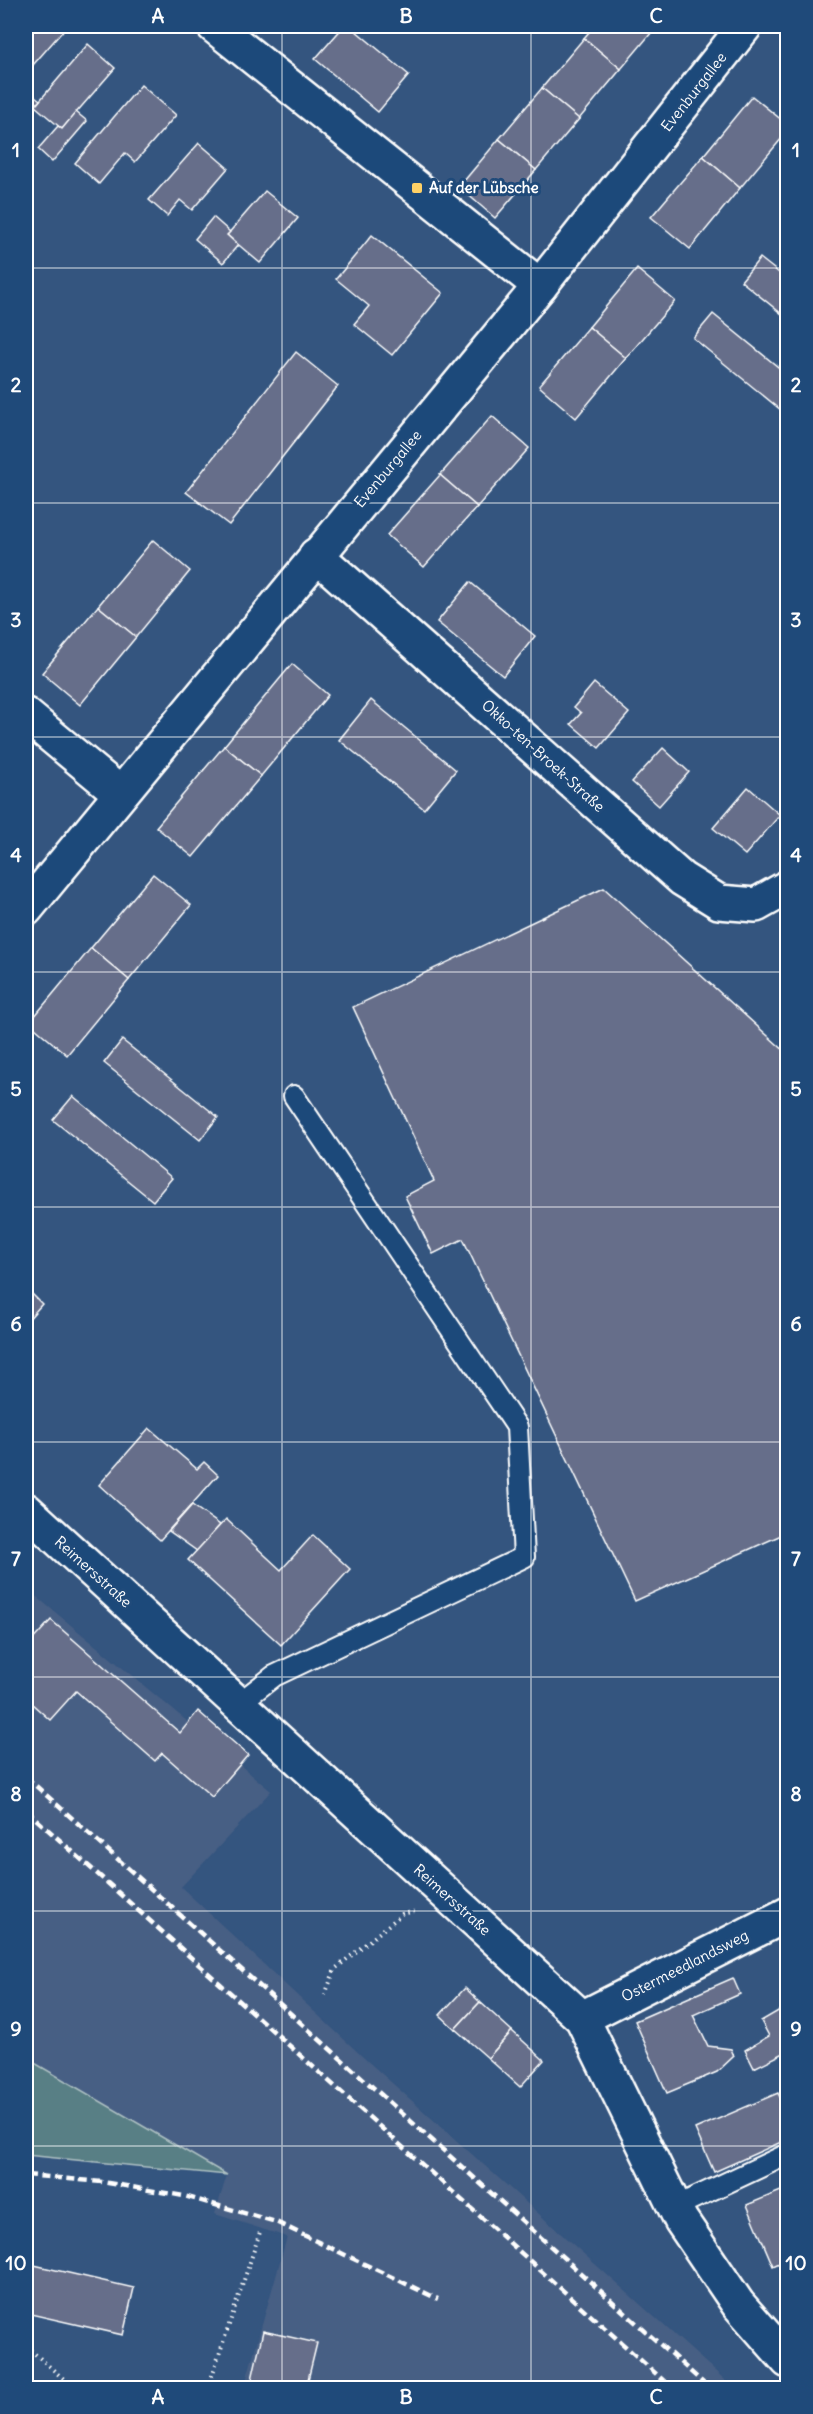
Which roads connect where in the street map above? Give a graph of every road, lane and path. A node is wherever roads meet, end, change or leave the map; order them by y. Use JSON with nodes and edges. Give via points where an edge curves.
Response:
{"nodes":[{"id":1,"x":214,"y":26,"type":"edge"},
{"id":2,"x":745,"y":26,"type":"edge"},
{"id":3,"x":540,"y":286,"type":"junction"},
{"id":4,"x":316,"y":555,"type":"junction"},
{"id":5,"x":26,"y":715,"type":"edge"},
{"id":6,"x":120,"y":793,"type":"junction"},
{"id":7,"x":788,"y":887,"type":"edge"},
{"id":8,"x":26,"y":909,"type":"edge"},
{"id":9,"x":294,"y":1096,"type":"dead end"},
{"id":10,"x":26,"y":1510,"type":"edge"},
{"id":11,"x":238,"y":1704,"type":"junction"},
{"id":12,"x":423,"y":1913,"type":"dead end"},
{"id":13,"x":788,"y":1914,"type":"edge"},
{"id":14,"x":325,"y":1995,"type":"dead end"},
{"id":15,"x":582,"y":2018,"type":"junction"},
{"id":16,"x":788,"y":2154,"type":"edge"},
{"id":17,"x":675,"y":2207,"type":"junction"},
{"id":18,"x":260,"y":2232,"type":"dead end"},
{"id":19,"x":26,"y":2346,"type":"edge"},
{"id":20,"x":788,"y":2361,"type":"edge"},
{"id":21,"x":74,"y":2388,"type":"edge"},
{"id":22,"x":208,"y":2388,"type":"edge"}],
"edges":[{"from":1,"to":3,"type":"street"},
{"from":2,"to":3,"type":"street","name":"Evenburgallee"},
{"from":3,"to":4,"type":"street","name":"Evenburgallee"},
{"from":4,"to":6,"type":"street","name":"Evenburgallee"},
{"from":4,"to":7,"type":"street","name":"Okko-ten-Broek-Straße","via":[[682,879],[719,902],[756,905]]},
{"from":5,"to":6,"type":"street"},
{"from":6,"to":8,"type":"street","name":"Evenburgallee"},
{"from":9,"to":11,"type":"lane","via":[[517,1427],[524,1557],[274,1676]]},
{"from":10,"to":11,"type":"street","name":"Reimersstraße"},
{"from":11,"to":15,"type":"street","name":"Reimersstraße"},
{"from":12,"to":14,"type":"path","via":[[402,1914],[335,1969]]},
{"from":13,"to":15,"type":"street","name":"Ostermeedlandsweg"},
{"from":15,"to":17,"type":"street","name":"Reimersstraße"},
{"from":16,"to":17,"type":"lane"},
{"from":17,"to":20,"type":"street","name":"Reimersstraße","via":[[738,2304]]},
{"from":18,"to":22,"type":"path"},
{"from":19,"to":21,"type":"path"}]}
